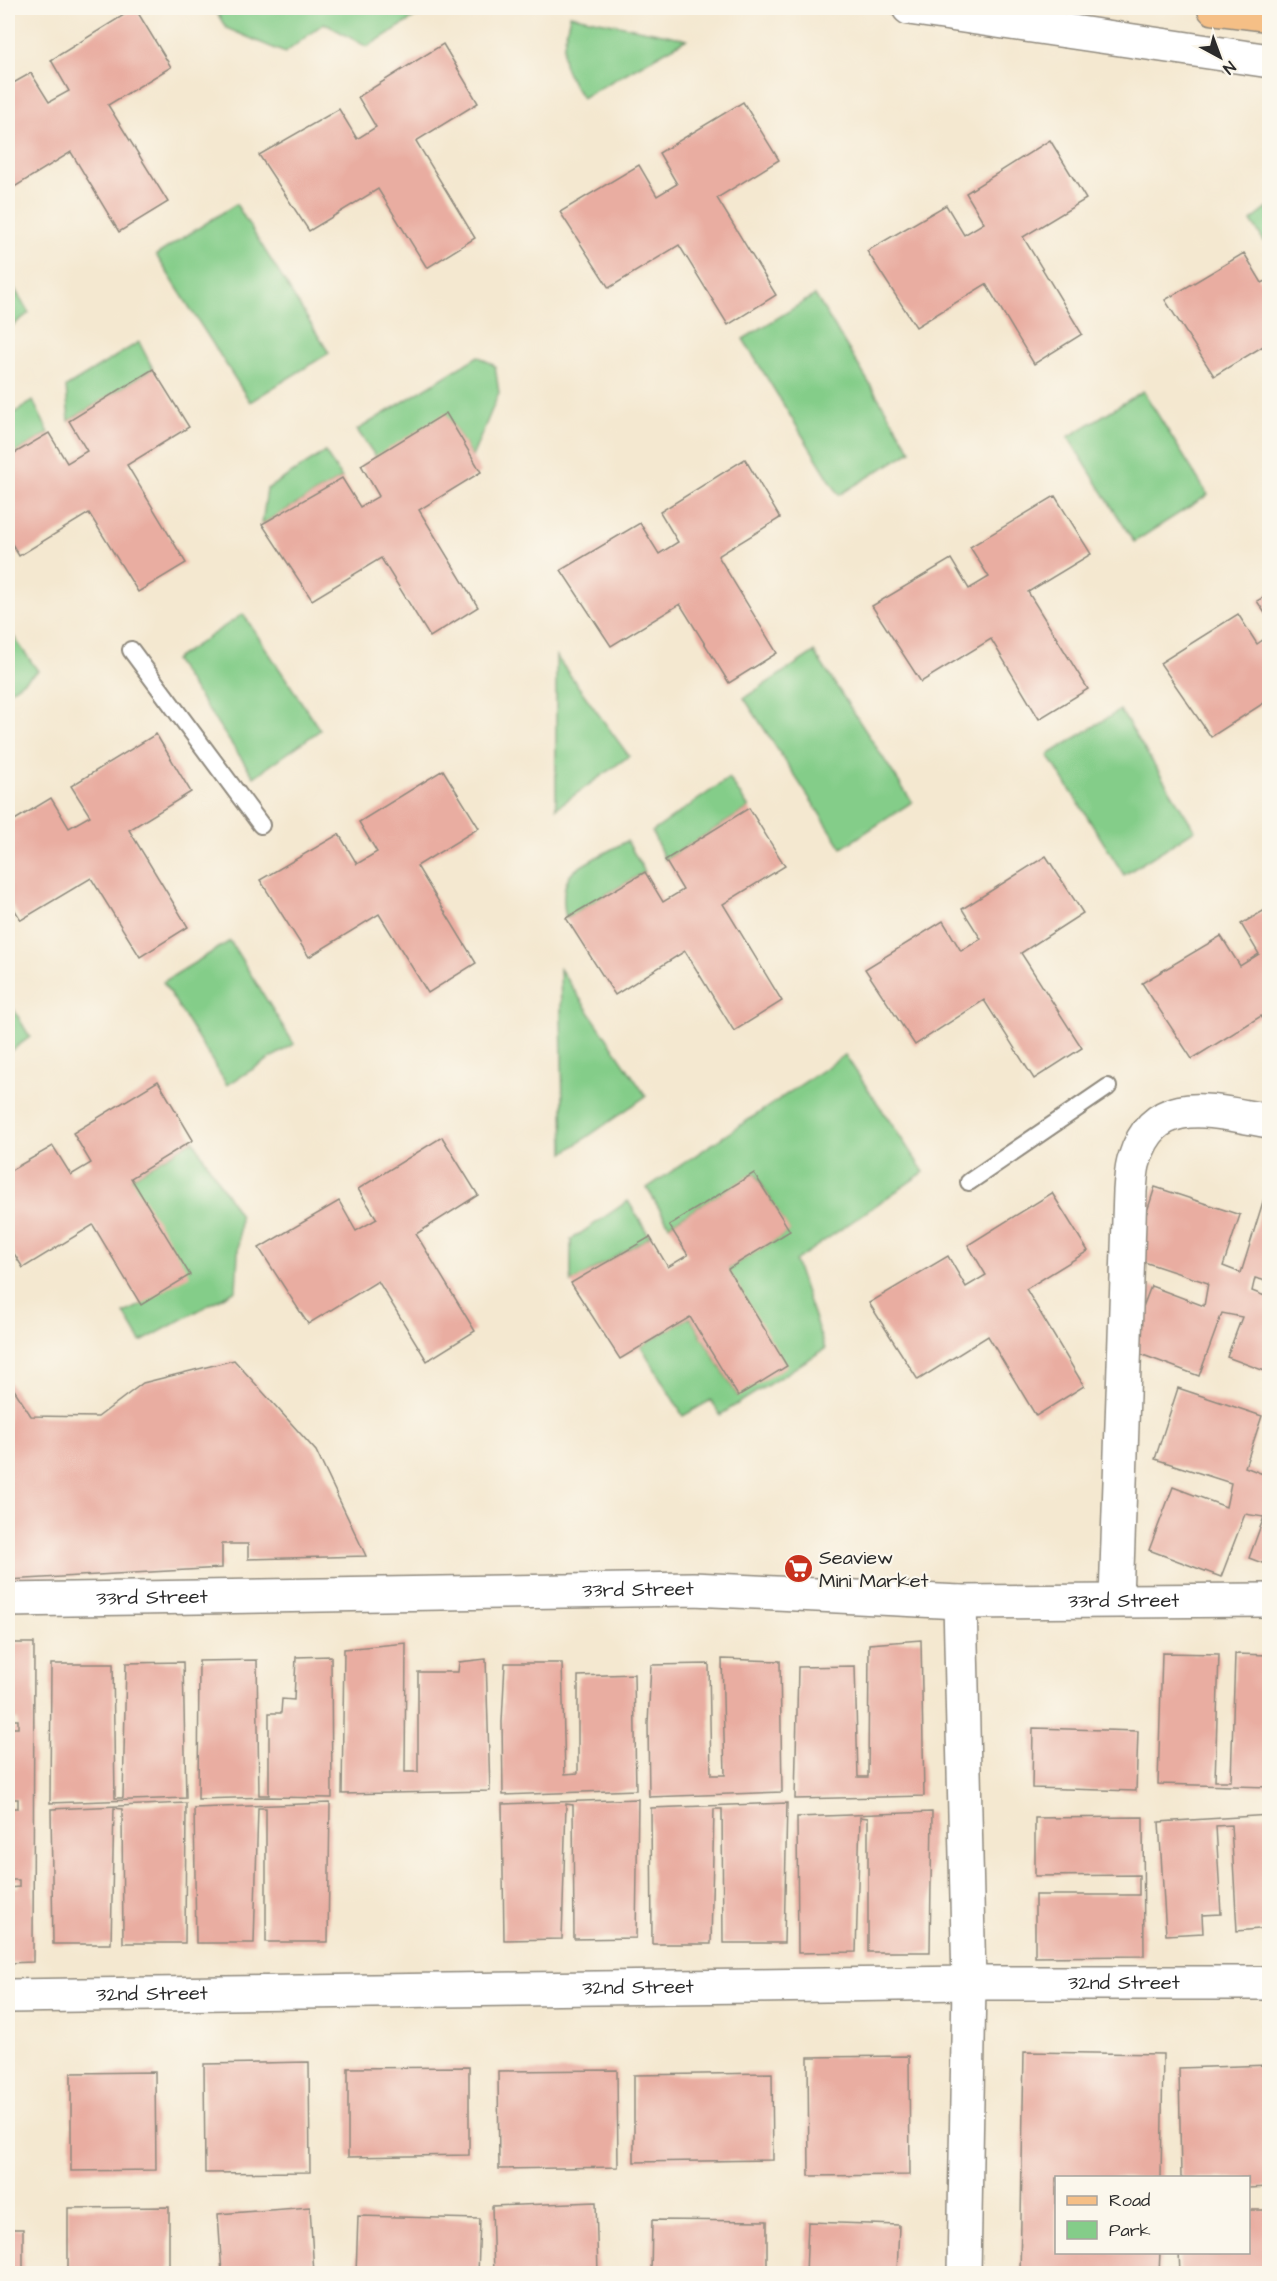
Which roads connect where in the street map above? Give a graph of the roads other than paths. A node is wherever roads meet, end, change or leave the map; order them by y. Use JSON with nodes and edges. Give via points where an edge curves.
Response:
{"nodes":[{"id":1,"x":909,"y":8,"type":"edge"},
{"id":2,"x":1214,"y":8,"type":"edge"},
{"id":3,"x":1269,"y":15,"type":"edge"},
{"id":4,"x":1269,"y":61,"type":"edge"},
{"id":5,"x":131,"y":650,"type":"dead end"},
{"id":6,"x":261,"y":825,"type":"dead end"},
{"id":7,"x":1108,"y":1087,"type":"dead end"},
{"id":8,"x":1269,"y":1120,"type":"edge"},
{"id":9,"x":969,"y":1182,"type":"dead end"},
{"id":10,"x":1116,"y":1599,"type":"junction"},
{"id":11,"x":8,"y":1600,"type":"edge"},
{"id":12,"x":1269,"y":1600,"type":"edge"},
{"id":13,"x":960,"y":1602,"type":"junction"},
{"id":14,"x":969,"y":1983,"type":"junction"},
{"id":15,"x":1269,"y":1983,"type":"edge"},
{"id":16,"x":8,"y":1996,"type":"edge"},
{"id":17,"x":964,"y":2274,"type":"edge"}],
"edges":[{"from":1,"to":4,"type":"street"},
{"from":2,"to":3,"type":"main road"},
{"from":5,"to":6,"type":"lane"},
{"from":7,"to":9,"type":"lane"},
{"from":8,"to":10,"type":"street","via":[[1190,1110],[1170,1114],[1156,1121],[1134,1159]]},
{"from":10,"to":12,"type":"street","name":"33rd Street"},
{"from":10,"to":13,"type":"street","name":"33rd Street"},
{"from":11,"to":13,"type":"street","name":"33rd Street","via":[[693,1589]]},
{"from":13,"to":14,"type":"street"},
{"from":14,"to":15,"type":"street","name":"32nd Street"},
{"from":14,"to":16,"type":"street","name":"32nd Street"},
{"from":14,"to":17,"type":"street"}]}
